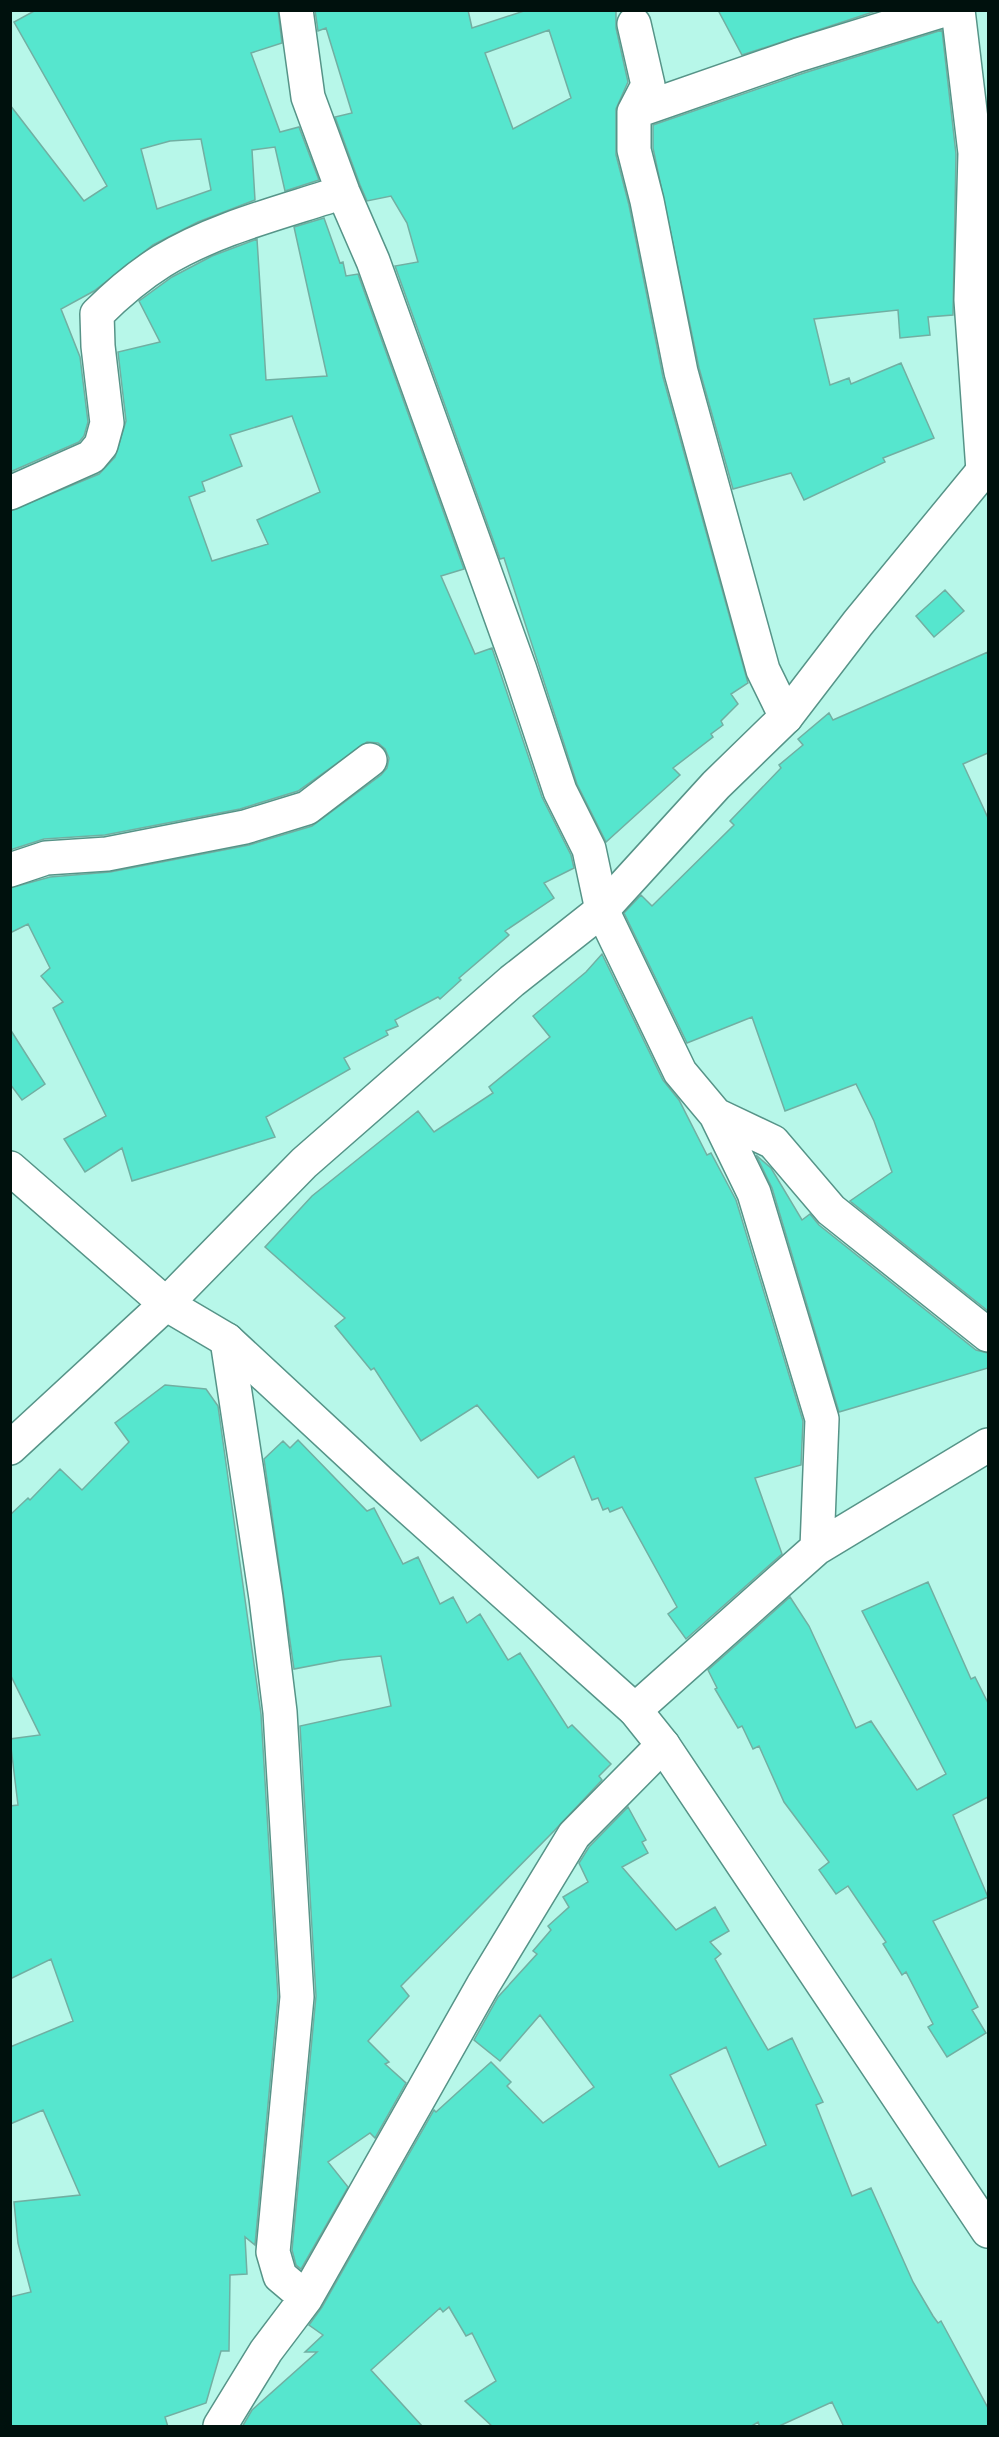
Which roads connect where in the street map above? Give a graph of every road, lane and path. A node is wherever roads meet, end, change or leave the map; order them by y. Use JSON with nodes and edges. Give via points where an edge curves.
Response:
{"nodes":[{"id":1,"x":296,"y":10,"type":"edge"},
{"id":2,"x":944,"y":10,"type":"edge"},
{"id":3,"x":958,"y":10,"type":"edge"},
{"id":4,"x":634,"y":24,"type":"dead end"},
{"id":5,"x":634,"y":112,"type":"junction"},
{"id":6,"x":343,"y":192,"type":"junction"},
{"id":7,"x":986,"y":468,"type":"edge"},
{"id":8,"x":10,"y":493,"type":"edge"},
{"id":9,"x":786,"y":717,"type":"junction"},
{"id":10,"x":369,"y":760,"type":"dead end"},
{"id":11,"x":10,"y":870,"type":"edge"},
{"id":12,"x":602,"y":910,"type":"junction"},
{"id":13,"x":716,"y":1115,"type":"junction"},
{"id":14,"x":10,"y":1168,"type":"edge"},
{"id":15,"x":166,"y":1304,"type":"junction"},
{"id":16,"x":988,"y":1335,"type":"edge"},
{"id":17,"x":227,"y":1340,"type":"junction"},
{"id":18,"x":988,"y":1445,"type":"edge"},
{"id":19,"x":10,"y":1448,"type":"edge"},
{"id":20,"x":817,"y":1548,"type":"junction"},
{"id":21,"x":635,"y":1710,"type":"junction"},
{"id":22,"x":663,"y":1745,"type":"junction"},
{"id":23,"x":988,"y":2231,"type":"edge"},
{"id":24,"x":306,"y":2298,"type":"junction"},
{"id":25,"x":220,"y":2427,"type":"edge"}],
"edges":[{"from":1,"to":6,"type":"street","via":[[308,97]]},
{"from":2,"to":5,"type":"street"},
{"from":3,"to":7,"type":"street","via":[[975,153],[971,300]]},
{"from":4,"to":5,"type":"street","via":[[648,85]]},
{"from":5,"to":9,"type":"street","via":[[634,150],[681,372],[763,670]]},
{"from":6,"to":8,"type":"street","via":[[220,234],[163,260],[124,288],[97,314],[107,423],[101,445],[90,457]]},
{"from":6,"to":12,"type":"street","via":[[373,261],[560,792],[589,849]]},
{"from":7,"to":9,"type":"street"},
{"from":9,"to":12,"type":"street","via":[[716,785]]},
{"from":10,"to":11,"type":"street","via":[[307,808],[245,828],[107,854],[46,858]]},
{"from":12,"to":13,"type":"street","via":[[680,1072]]},
{"from":12,"to":15,"type":"street","via":[[512,981],[304,1163]]},
{"from":13,"to":16,"type":"street","via":[[772,1142],[831,1210]]},
{"from":13,"to":20,"type":"street","via":[[754,1193],[822,1419]]},
{"from":14,"to":15,"type":"street"},
{"from":15,"to":17,"type":"street"},
{"from":15,"to":19,"type":"street"},
{"from":17,"to":21,"type":"street"},
{"from":17,"to":24,"type":"street","via":[[280,1712],[297,1997],[273,2252],[280,2276]]},
{"from":18,"to":20,"type":"street"},
{"from":20,"to":21,"type":"street"},
{"from":21,"to":22,"type":"street"},
{"from":22,"to":23,"type":"street"},
{"from":22,"to":24,"type":"street","via":[[574,1834],[483,1985]]},
{"from":24,"to":25,"type":"street","via":[[266,2351]]}]}
